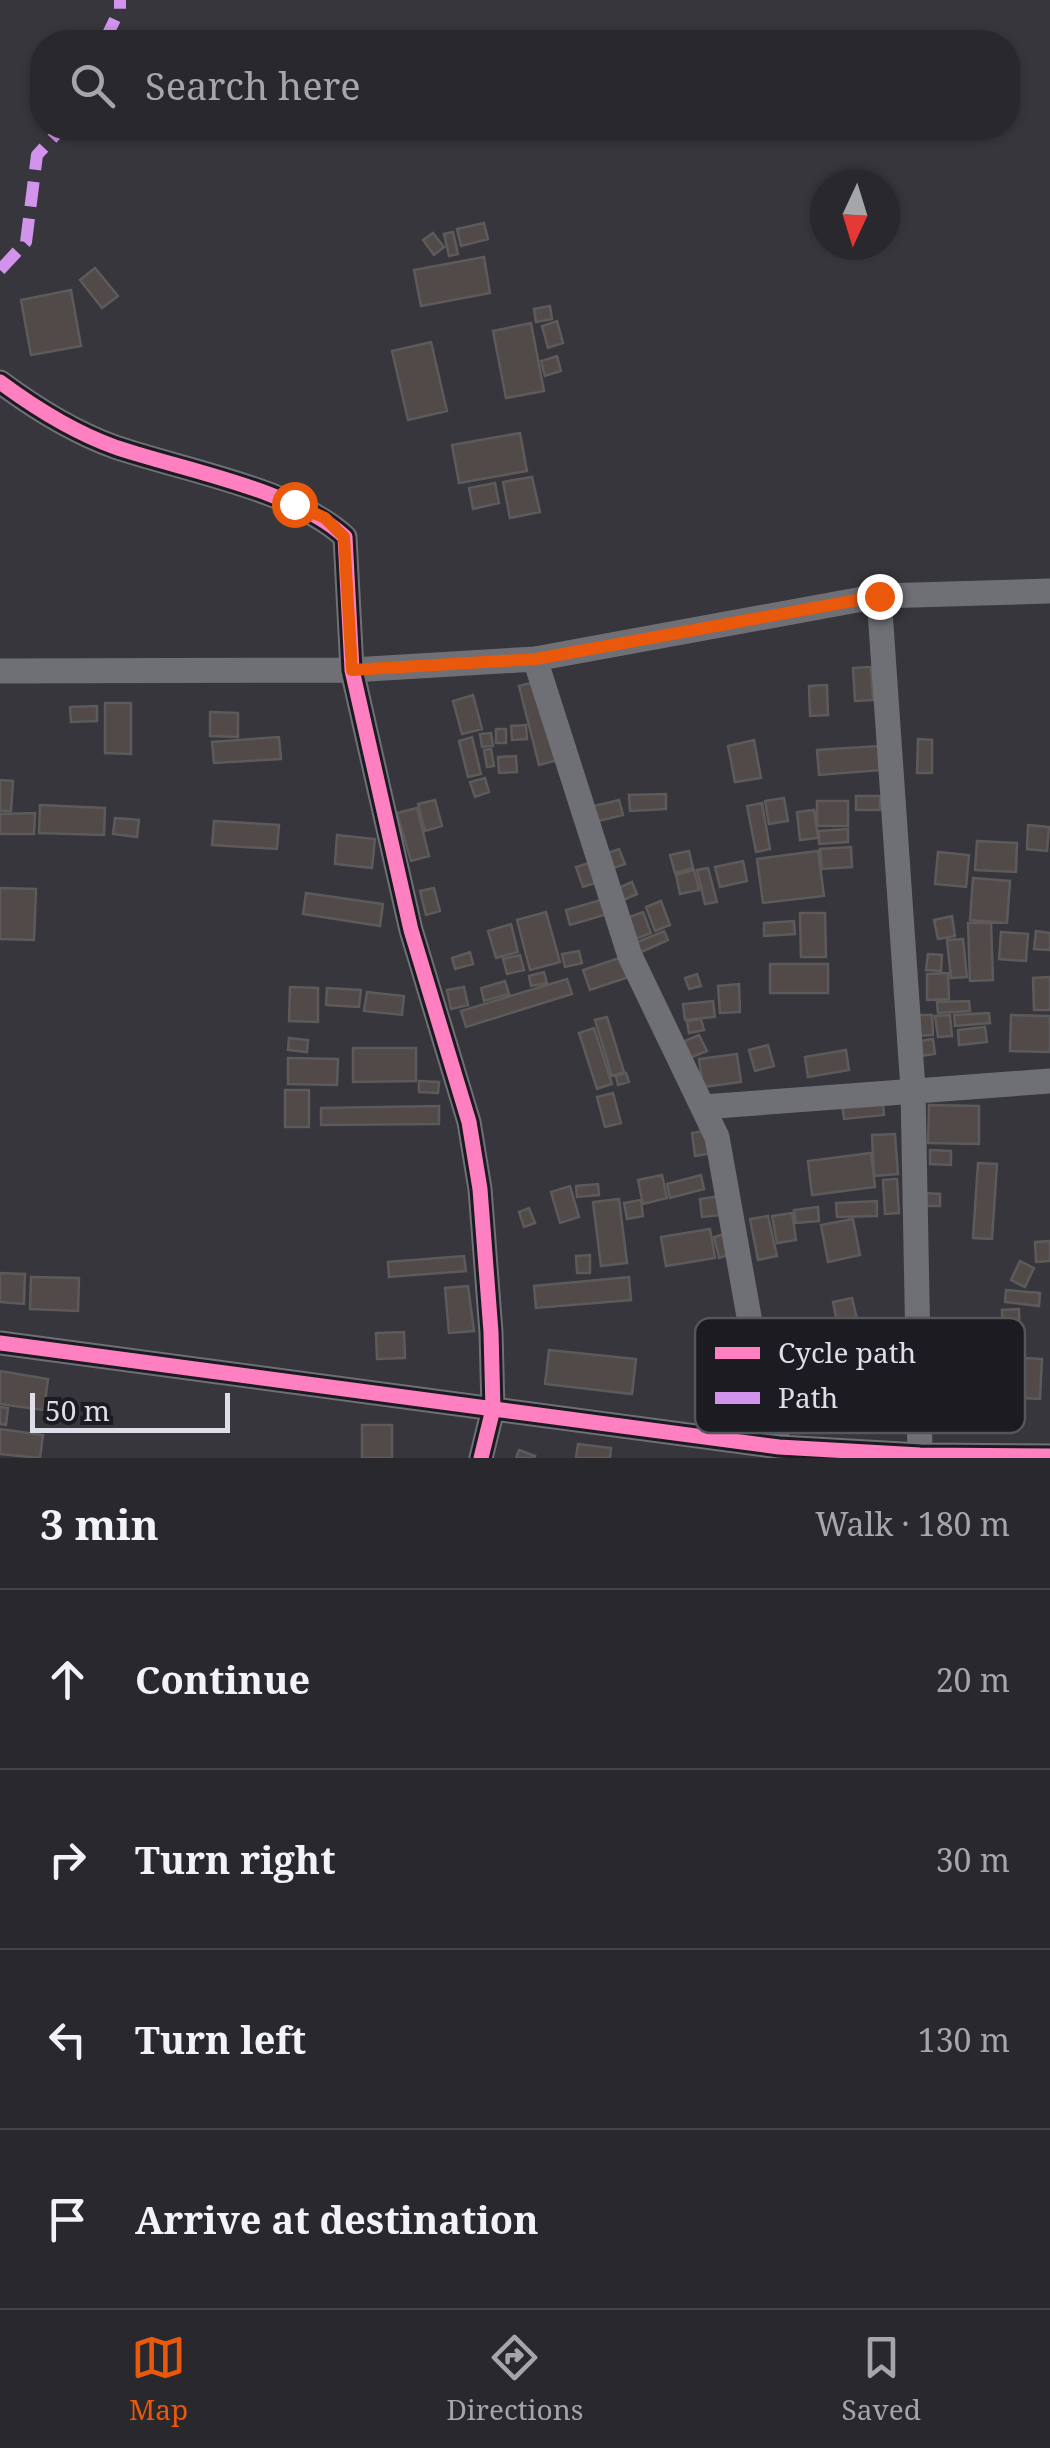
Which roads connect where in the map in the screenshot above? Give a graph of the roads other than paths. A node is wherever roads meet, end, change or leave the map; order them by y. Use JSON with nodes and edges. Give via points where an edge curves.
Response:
{"nodes":[{"id":1,"x":0,"y":382,"type":"edge"},
{"id":2,"x":1050,"y":591,"type":"edge"},
{"id":3,"x":879,"y":596,"type":"junction"},
{"id":4,"x":536,"y":659,"type":"junction"},
{"id":5,"x":352,"y":670,"type":"junction"},
{"id":6,"x":0,"y":671,"type":"edge"},
{"id":7,"x":1050,"y":1081,"type":"edge"},
{"id":8,"x":913,"y":1089,"type":"junction"},
{"id":9,"x":703,"y":1107,"type":"junction"},
{"id":10,"x":749,"y":1318,"type":"edge"},
{"id":11,"x":917,"y":1318,"type":"edge"},
{"id":12,"x":0,"y":1342,"type":"edge"},
{"id":13,"x":493,"y":1409,"type":"junction"},
{"id":14,"x":776,"y":1433,"type":"edge"},
{"id":15,"x":920,"y":1433,"type":"edge"},
{"id":16,"x":779,"y":1447,"type":"junction"},
{"id":17,"x":920,"y":1455,"type":"junction"},
{"id":18,"x":1050,"y":1456,"type":"edge"},
{"id":19,"x":481,"y":1458,"type":"edge"}],
"edges":[{"from":1,"to":5,"type":"street","via":[[59,422],[112,446],[325,518],[344,537]]},
{"from":2,"to":3,"type":"street"},
{"from":3,"to":4,"type":"street"},
{"from":3,"to":8,"type":"street"},
{"from":4,"to":5,"type":"street"},
{"from":4,"to":9,"type":"street","via":[[630,956]]},
{"from":5,"to":6,"type":"street"},
{"from":5,"to":13,"type":"street","via":[[411,930],[468,1122],[480,1189]]},
{"from":7,"to":8,"type":"street"},
{"from":8,"to":9,"type":"street"},
{"from":8,"to":11,"type":"street"},
{"from":9,"to":10,"type":"street","via":[[717,1138]]},
{"from":12,"to":13,"type":"street"},
{"from":13,"to":16,"type":"street"},
{"from":13,"to":19,"type":"street"},
{"from":14,"to":16,"type":"street"},
{"from":15,"to":17,"type":"street"},
{"from":16,"to":17,"type":"street"},
{"from":17,"to":18,"type":"street"}]}
